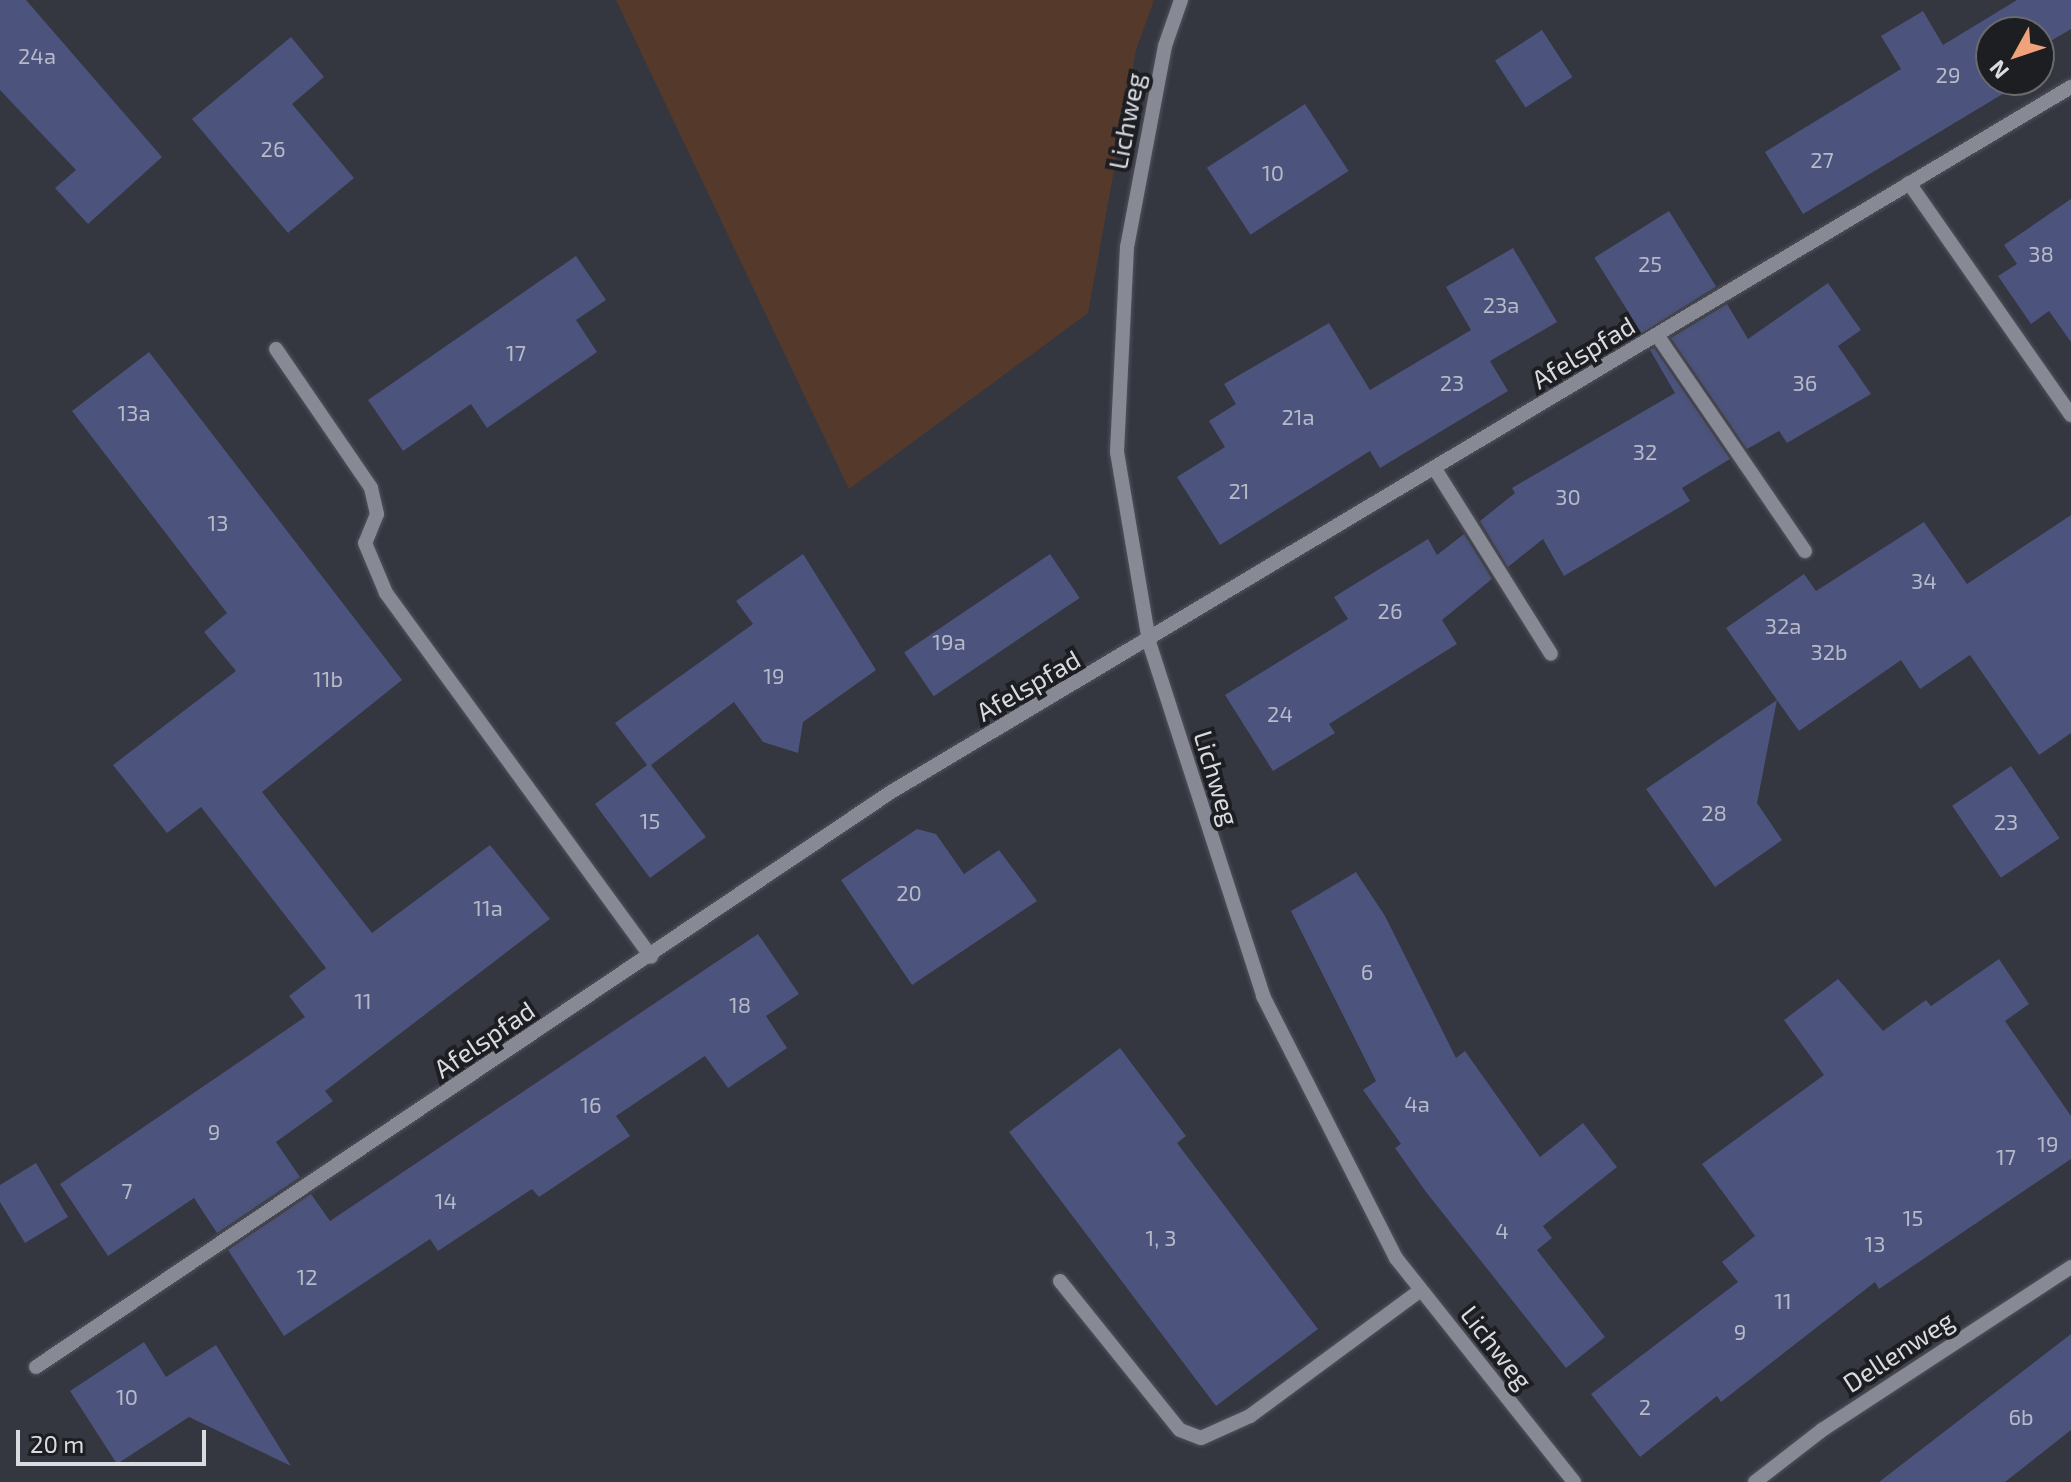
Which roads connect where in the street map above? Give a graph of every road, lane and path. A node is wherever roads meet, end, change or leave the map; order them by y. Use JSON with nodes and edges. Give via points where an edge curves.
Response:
{"nodes":[{"id":1,"x":1181,"y":0,"type":"edge"},
{"id":2,"x":2071,"y":87,"type":"edge"},
{"id":3,"x":1909,"y":183,"type":"junction"},
{"id":4,"x":1657,"y":335,"type":"junction"},
{"id":5,"x":276,"y":349,"type":"dead end"},
{"id":6,"x":2071,"y":415,"type":"edge"},
{"id":7,"x":1435,"y":469,"type":"junction"},
{"id":8,"x":1805,"y":551,"type":"dead end"},
{"id":9,"x":1149,"y":642,"type":"junction"},
{"id":10,"x":1551,"y":654,"type":"dead end"},
{"id":11,"x":651,"y":957,"type":"junction"},
{"id":12,"x":2071,"y":1267,"type":"edge"},
{"id":13,"x":1060,"y":1281,"type":"dead end"},
{"id":14,"x":1421,"y":1290,"type":"junction"},
{"id":15,"x":36,"y":1367,"type":"dead end"},
{"id":16,"x":1574,"y":1482,"type":"edge"},
{"id":17,"x":1755,"y":1482,"type":"edge"}],
"edges":[{"from":1,"to":9,"type":"street","name":"Lichweg","via":[[1165,46],[1126,263],[1117,452]]},
{"from":2,"to":3,"type":"street","name":"Afelspfad"},
{"from":3,"to":4,"type":"street","name":"Afelspfad"},
{"from":3,"to":6,"type":"street"},
{"from":4,"to":7,"type":"street","name":"Afelspfad"},
{"from":4,"to":8,"type":"street"},
{"from":5,"to":11,"type":"street","via":[[371,488],[377,514],[365,543],[386,593]]},
{"from":7,"to":9,"type":"street","name":"Afelspfad"},
{"from":7,"to":10,"type":"street"},
{"from":9,"to":11,"type":"street","name":"Afelspfad","via":[[891,792]]},
{"from":9,"to":14,"type":"street","name":"Lichweg","via":[[1263,996],[1396,1258]]},
{"from":11,"to":15,"type":"street","name":"Afelspfad"},
{"from":12,"to":17,"type":"street","name":"Dellenweg","via":[[1822,1430]]},
{"from":13,"to":14,"type":"street","via":[[1180,1430],[1201,1438],[1250,1416]]},
{"from":14,"to":16,"type":"street","name":"Lichweg"}]}
